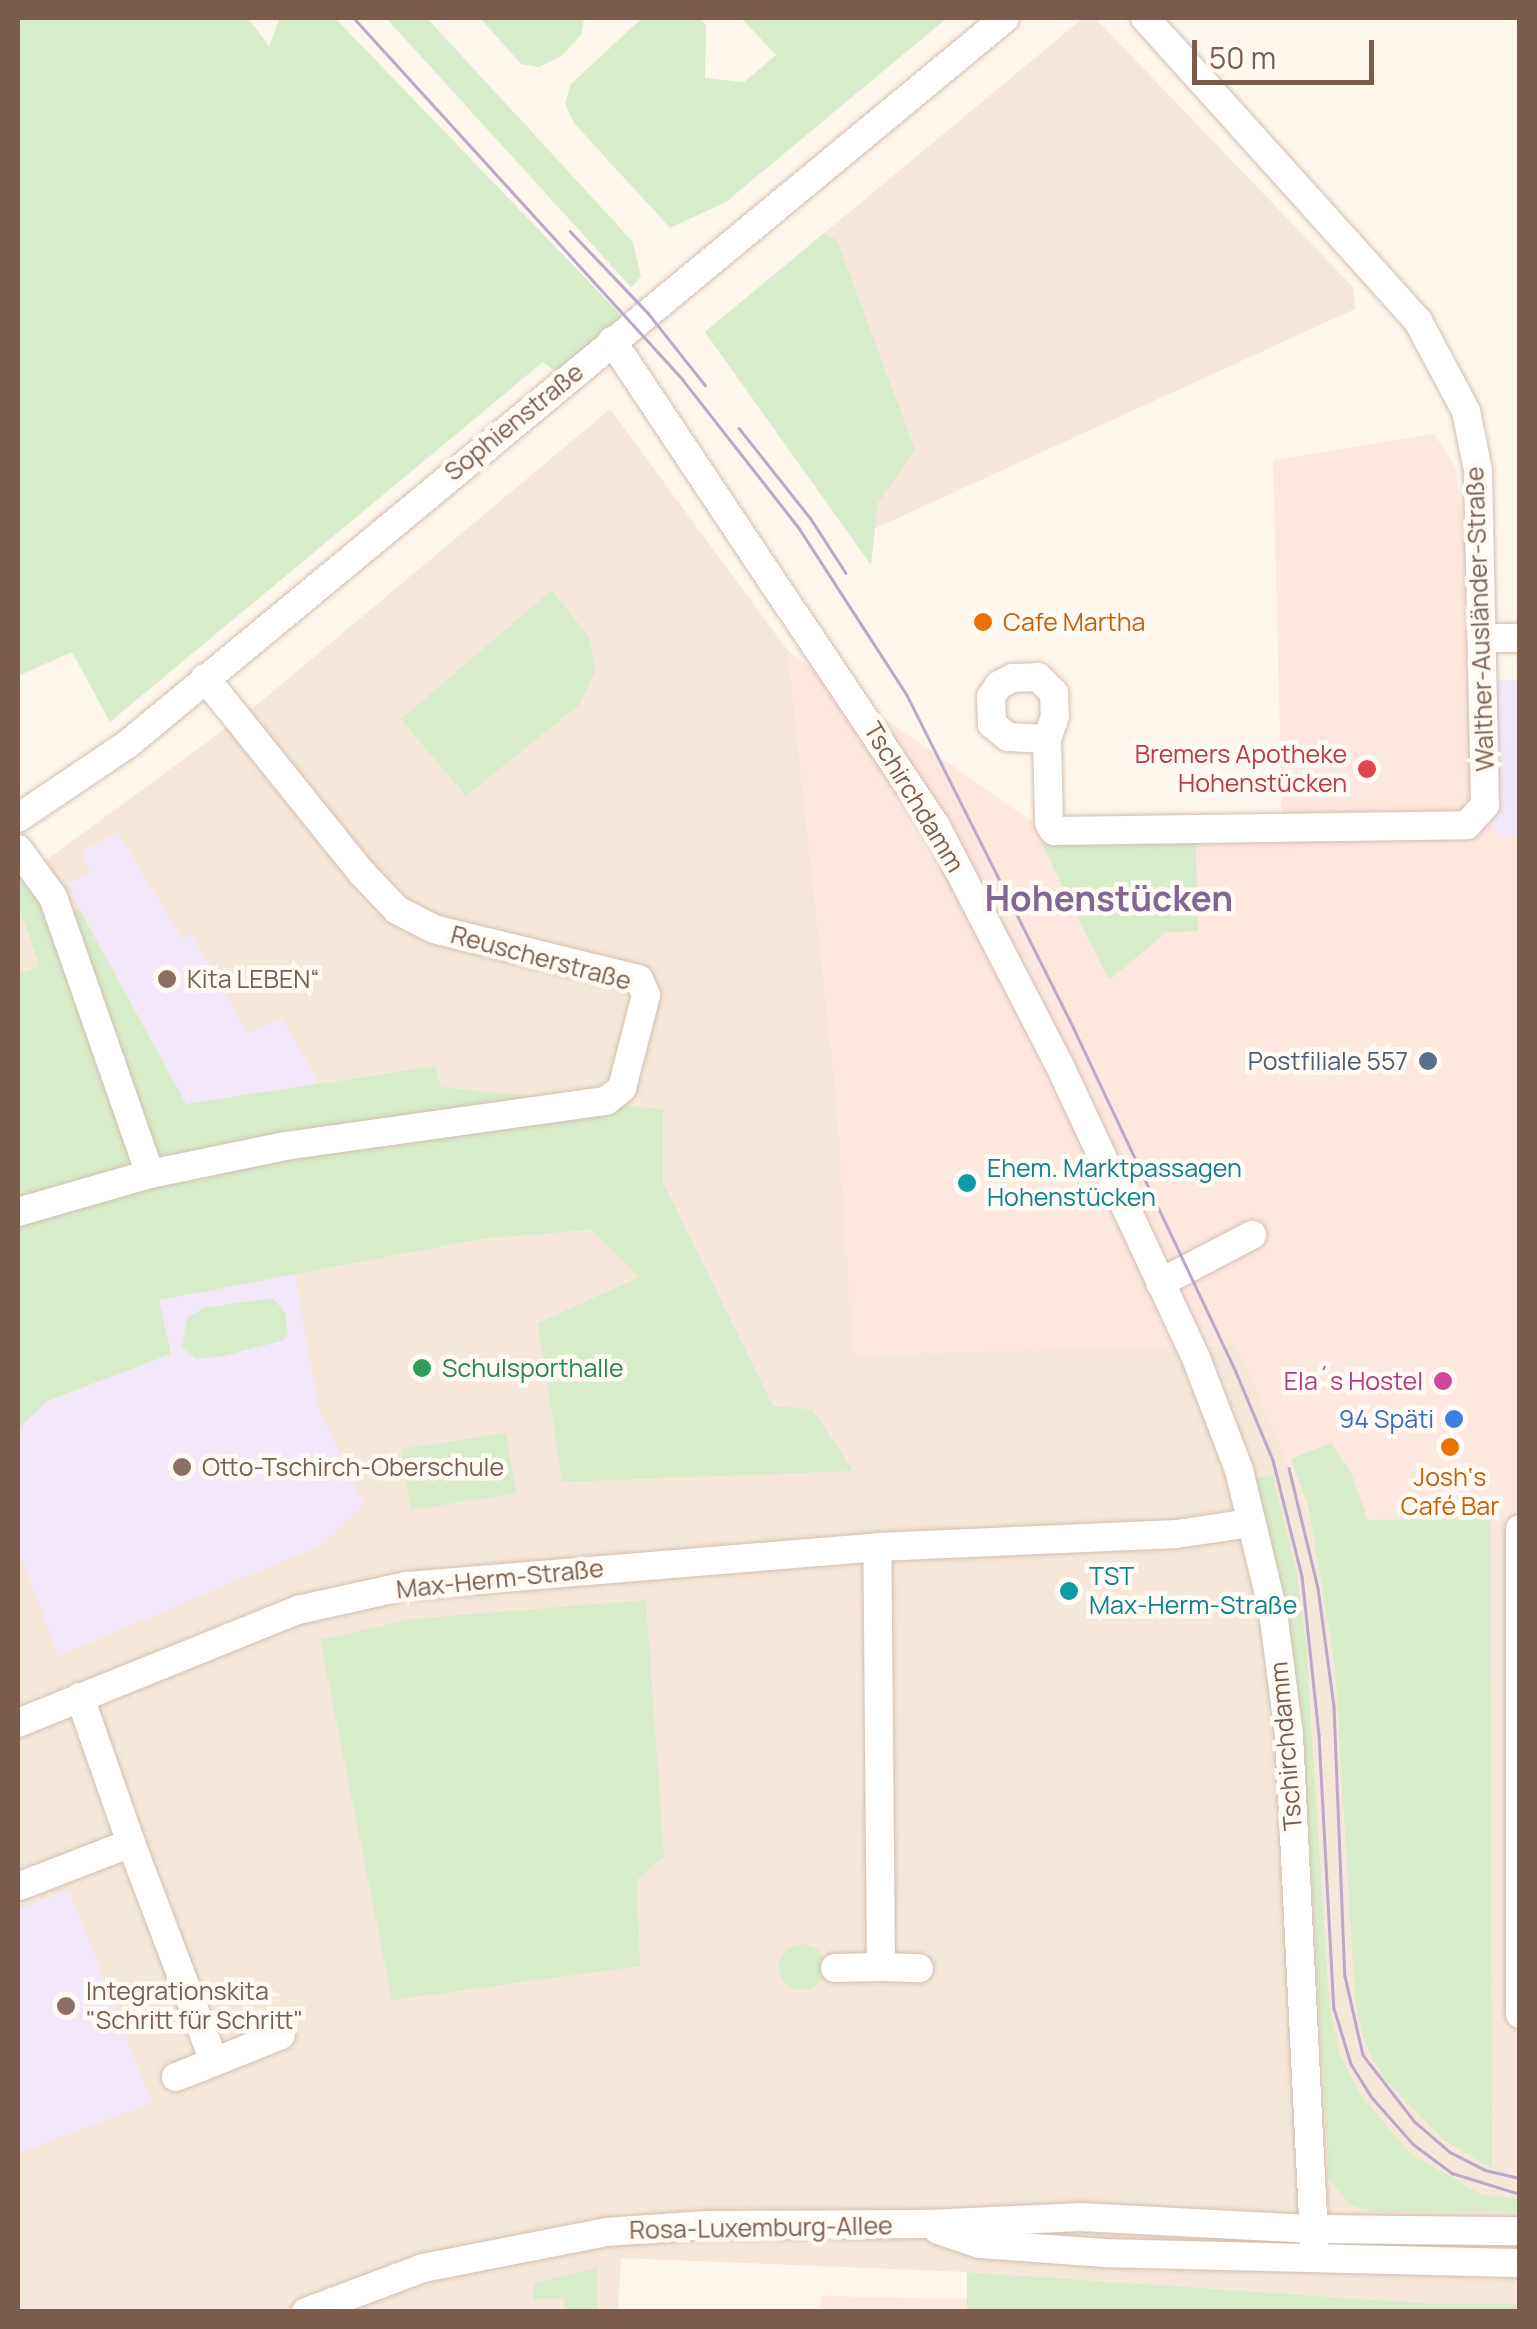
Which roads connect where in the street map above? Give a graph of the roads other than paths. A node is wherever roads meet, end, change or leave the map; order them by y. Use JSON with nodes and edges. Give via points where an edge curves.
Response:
{"nodes":[{"id":1,"x":1005,"y":18,"type":"edge"},
{"id":2,"x":1145,"y":18,"type":"edge"},
{"id":3,"x":612,"y":342,"type":"junction"},
{"id":4,"x":1482,"y":638,"type":"junction"},
{"id":5,"x":1520,"y":638,"type":"edge"},
{"id":6,"x":205,"y":678,"type":"junction"},
{"id":7,"x":1047,"y":739,"type":"dead end"},
{"id":8,"x":18,"y":818,"type":"edge"},
{"id":9,"x":18,"y":849,"type":"edge"},
{"id":10,"x":150,"y":1174,"type":"junction"},
{"id":11,"x":18,"y":1212,"type":"edge"},
{"id":12,"x":1252,"y":1234,"type":"dead end"},
{"id":13,"x":1160,"y":1283,"type":"junction"},
{"id":14,"x":1251,"y":1523,"type":"junction"},
{"id":15,"x":1520,"y":1530,"type":"edge"},
{"id":16,"x":877,"y":1547,"type":"junction"},
{"id":17,"x":80,"y":1697,"type":"junction"},
{"id":18,"x":18,"y":1723,"type":"edge"},
{"id":19,"x":131,"y":1843,"type":"junction"},
{"id":20,"x":20,"y":1886,"type":"dead end"},
{"id":21,"x":881,"y":1967,"type":"junction"},
{"id":22,"x":836,"y":1968,"type":"dead end"},
{"id":23,"x":919,"y":1968,"type":"dead end"},
{"id":24,"x":1520,"y":2014,"type":"edge"},
{"id":25,"x":282,"y":2035,"type":"dead end"},
{"id":26,"x":214,"y":2062,"type":"junction"},
{"id":27,"x":176,"y":2077,"type":"dead end"},
{"id":28,"x":928,"y":2224,"type":"junction"},
{"id":29,"x":1314,"y":2229,"type":"junction"},
{"id":30,"x":1520,"y":2231,"type":"edge"},
{"id":31,"x":1315,"y":2258,"type":"junction"},
{"id":32,"x":1520,"y":2264,"type":"edge"},
{"id":33,"x":306,"y":2312,"type":"edge"}],
"edges":[{"from":1,"to":3,"type":"street","name":"Sophienstraße"},
{"from":2,"to":4,"type":"street","name":"Walther-Ausländer-Straße","via":[[1406,306],[1447,368],[1466,411],[1478,470]]},
{"from":3,"to":6,"type":"street","name":"Sophienstraße"},
{"from":3,"to":13,"type":"street","name":"Tschirchdamm","via":[[936,826],[1058,1062]]},
{"from":4,"to":5,"type":"street"},
{"from":4,"to":7,"type":"street","name":"Walther-Ausländer-Straße","via":[[1485,806],[1467,826],[1054,831]]},
{"from":6,"to":8,"type":"street","name":"Sophienstraße","via":[[128,743]]},
{"from":6,"to":10,"type":"street","name":"Reuscherstraße","via":[[396,910],[434,929],[639,979],[646,995],[622,1088],[606,1101],[285,1146]]},
{"from":9,"to":10,"type":"street","via":[[53,896]]},
{"from":10,"to":11,"type":"street","name":"Reuscherstraße"},
{"from":12,"to":13,"type":"street"},
{"from":13,"to":14,"type":"street","name":"Tschirchdamm","via":[[1232,1452]]},
{"from":14,"to":16,"type":"street","name":"Max-Herm-Straße","via":[[1075,1541]]},
{"from":14,"to":29,"type":"street","name":"Tschirchdamm","via":[[1273,1612],[1289,1735]]},
{"from":15,"to":24,"type":"street"},
{"from":16,"to":17,"type":"street","name":"Max-Herm-Straße","via":[[406,1586],[298,1610]]},
{"from":16,"to":21,"type":"street"},
{"from":17,"to":18,"type":"street","name":"Max-Herm-Straße"},
{"from":17,"to":19,"type":"street"},
{"from":19,"to":20,"type":"street"},
{"from":19,"to":26,"type":"street"},
{"from":21,"to":22,"type":"street"},
{"from":21,"to":23,"type":"street"},
{"from":25,"to":26,"type":"street"},
{"from":26,"to":27,"type":"street"},
{"from":28,"to":29,"type":"street","name":"Rosa-Luxemburg-Allee","via":[[1081,2217]]},
{"from":28,"to":31,"type":"street","name":"Rosa-Luxemburg-Allee","via":[[980,2244]]},
{"from":28,"to":33,"type":"street","name":"Rosa-Luxemburg-Allee","via":[[606,2232],[423,2268]]},
{"from":29,"to":30,"type":"street","name":"Rosa-Luxemburg-Allee"},
{"from":29,"to":31,"type":"street"},
{"from":31,"to":32,"type":"street","name":"Rosa-Luxemburg-Allee"}]}
